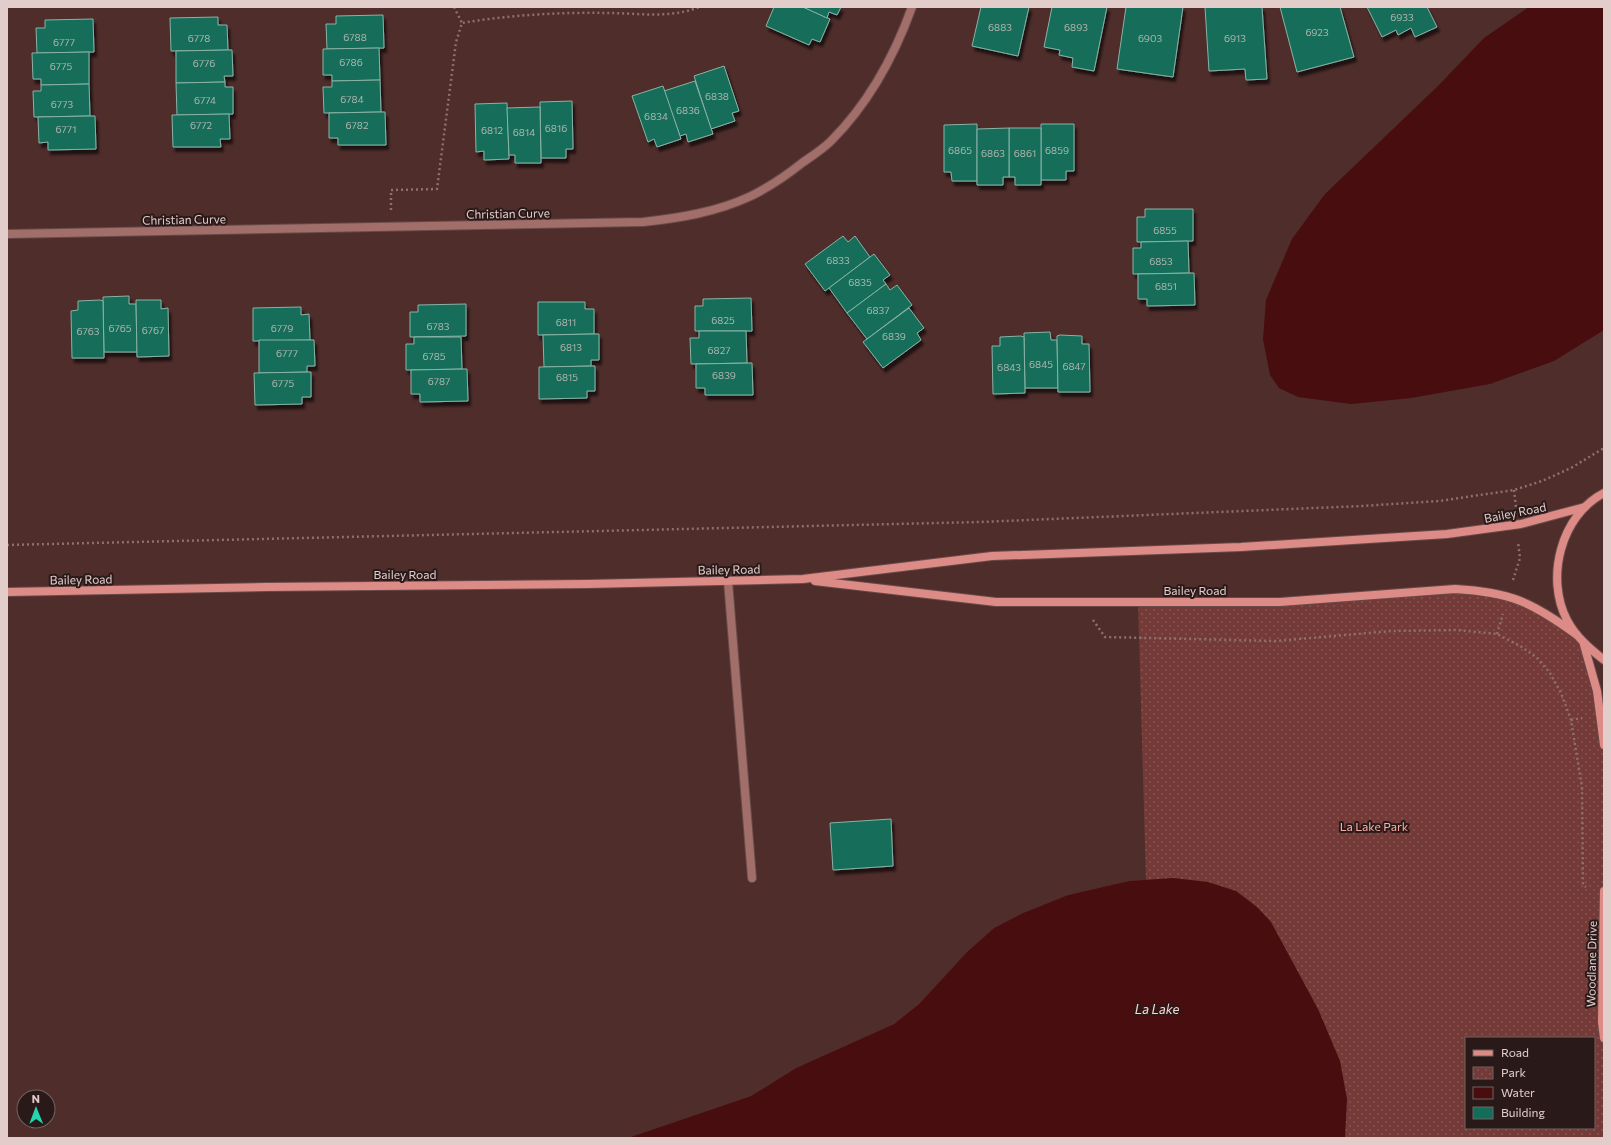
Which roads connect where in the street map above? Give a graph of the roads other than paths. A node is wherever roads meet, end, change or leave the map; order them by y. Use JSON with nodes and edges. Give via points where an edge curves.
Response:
{"nodes":[{"id":1,"x":912,"y":7,"type":"edge"},
{"id":2,"x":7,"y":234,"type":"edge"},
{"id":3,"x":1604,"y":493,"type":"edge"},
{"id":4,"x":1585,"y":507,"type":"junction"},
{"id":5,"x":803,"y":579,"type":"junction"},
{"id":6,"x":728,"y":581,"type":"junction"},
{"id":7,"x":7,"y":592,"type":"edge"},
{"id":8,"x":1576,"y":635,"type":"junction"},
{"id":9,"x":1584,"y":645,"type":"junction"},
{"id":10,"x":1604,"y":660,"type":"edge"},
{"id":11,"x":1604,"y":745,"type":"edge"},
{"id":12,"x":752,"y":878,"type":"dead end"},
{"id":13,"x":1604,"y":891,"type":"edge"},
{"id":14,"x":1604,"y":903,"type":"edge"},
{"id":15,"x":1604,"y":1038,"type":"edge"}],
"edges":[{"from":1,"to":2,"type":"street","name":"Christian Curve","via":[[900,40],[876,86],[852,118],[825,146],[752,196],[685,217],[643,222]]},
{"from":3,"to":4,"type":"main road"},
{"from":4,"to":5,"type":"main road","name":"Bailey Road","via":[[1556,516],[1454,534],[992,556]]},
{"from":4,"to":8,"type":"main road","via":[[1573,523],[1558,560],[1560,600],[1566,618]]},
{"from":5,"to":6,"type":"main road","name":"Bailey Road"},
{"from":5,"to":8,"type":"main road","name":"Bailey Road","via":[[996,602],[1280,602],[1455,589],[1477,590],[1509,596],[1550,616]]},
{"from":6,"to":7,"type":"main road","name":"Bailey Road"},
{"from":6,"to":12,"type":"street"},
{"from":8,"to":9,"type":"main road"},
{"from":9,"to":10,"type":"main road"},
{"from":9,"to":11,"type":"main road","via":[[1597,691]]},
{"from":13,"to":14,"type":"main road","name":"Woodlane Drive"},
{"from":14,"to":15,"type":"main road","name":"Woodlane Drive"}]}
